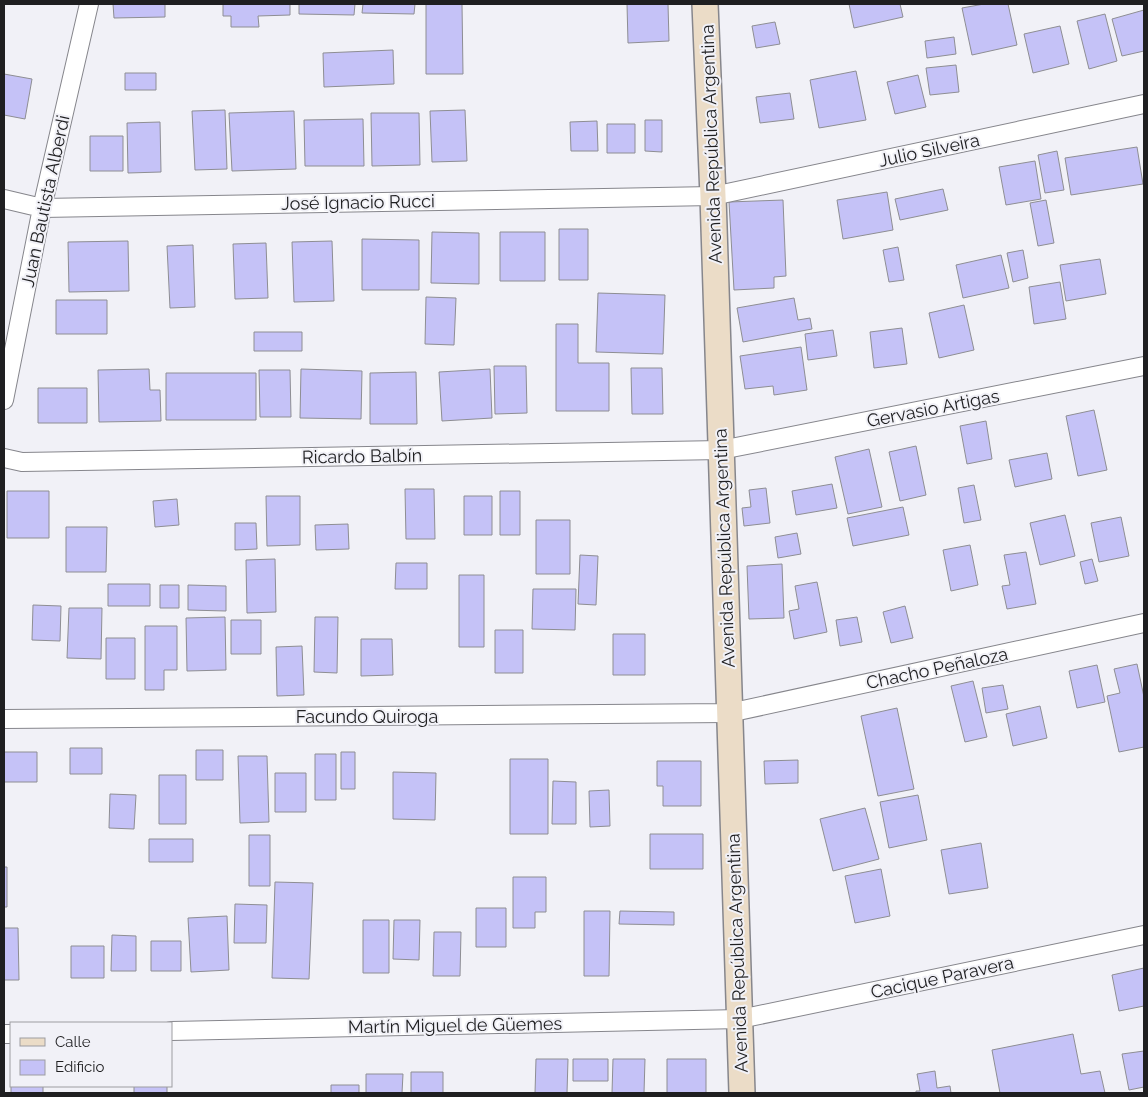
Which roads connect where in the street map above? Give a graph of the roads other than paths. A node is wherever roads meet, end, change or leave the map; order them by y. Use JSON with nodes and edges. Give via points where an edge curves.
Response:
{"nodes":[{"id":1,"x":89,"y":4,"type":"edge"},
{"id":2,"x":706,"y":4,"type":"edge"},
{"id":3,"x":1144,"y":104,"type":"edge"},
{"id":4,"x":713,"y":196,"type":"junction"},
{"id":5,"x":4,"y":199,"type":"edge"},
{"id":6,"x":42,"y":208,"type":"junction"},
{"id":7,"x":1144,"y":366,"type":"edge"},
{"id":8,"x":4,"y":400,"type":"edge"},
{"id":9,"x":721,"y":450,"type":"junction"},
{"id":10,"x":4,"y":458,"type":"edge"},
{"id":11,"x":1144,"y":623,"type":"edge"},
{"id":12,"x":730,"y":713,"type":"junction"},
{"id":13,"x":4,"y":719,"type":"edge"},
{"id":14,"x":1144,"y":935,"type":"edge"},
{"id":15,"x":740,"y":1019,"type":"junction"},
{"id":16,"x":172,"y":1031,"type":"edge"},
{"id":17,"x":742,"y":1093,"type":"edge"}],
"edges":[{"from":1,"to":6,"type":"street","name":"Juan Bautista Alberdi"},
{"from":2,"to":4,"type":"main road","name":"Avenida República Argentina"},
{"from":3,"to":4,"type":"street","name":"Julio Silveira"},
{"from":4,"to":6,"type":"street","name":"José Ignacio Rucci"},
{"from":4,"to":9,"type":"main road","name":"Avenida República Argentina"},
{"from":5,"to":6,"type":"street","name":"José Ignacio Rucci"},
{"from":6,"to":8,"type":"street","name":"Juan Bautista Alberdi"},
{"from":7,"to":9,"type":"street","name":"Gervasio Artigas"},
{"from":9,"to":10,"type":"street","name":"Ricardo Balbín","via":[[22,462]]},
{"from":9,"to":12,"type":"main road","name":"Avenida República Argentina"},
{"from":11,"to":12,"type":"street","name":"Chacho Peñaloza"},
{"from":12,"to":13,"type":"street","name":"Facundo Quiroga"},
{"from":12,"to":15,"type":"main road","name":"Avenida República Argentina"},
{"from":14,"to":15,"type":"street","name":"Cacique Paravera"},
{"from":15,"to":16,"type":"street","name":"Martín Miguel de Güemes"},
{"from":15,"to":17,"type":"main road","name":"Avenida República Argentina"}]}
